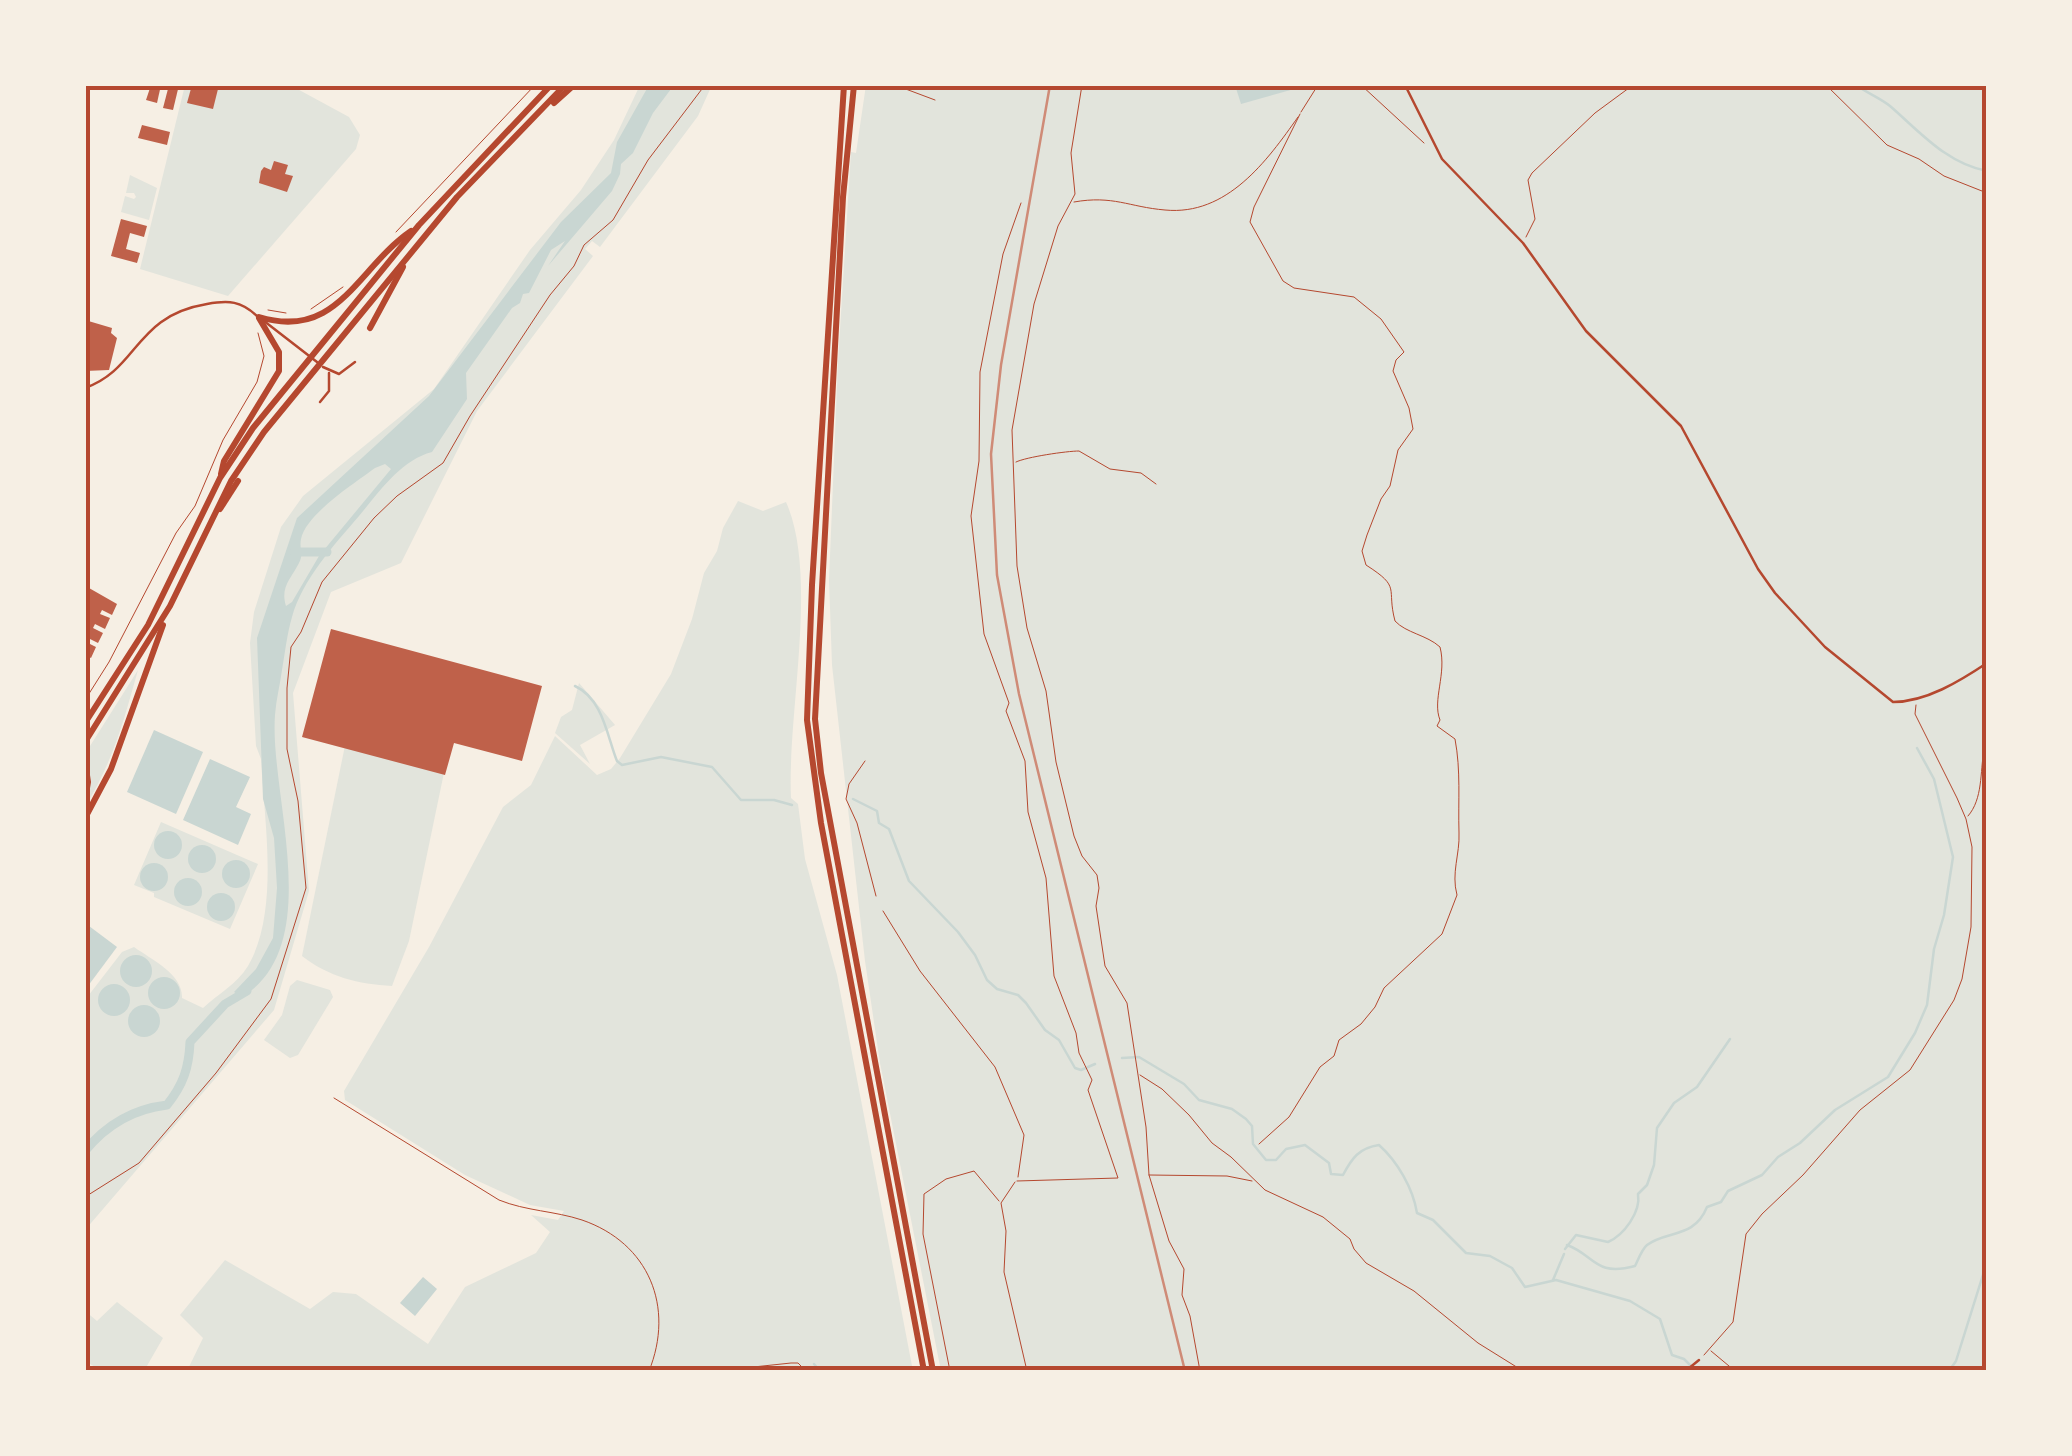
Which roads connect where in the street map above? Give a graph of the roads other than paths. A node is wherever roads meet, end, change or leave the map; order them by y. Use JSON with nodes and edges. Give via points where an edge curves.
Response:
{"nodes":[{"id":1,"x":552,"y":85,"type":"edge"},
{"id":2,"x":564,"y":85,"type":"edge"},
{"id":3,"x":574,"y":85,"type":"edge"},
{"id":4,"x":844,"y":85,"type":"edge"},
{"id":5,"x":854,"y":85,"type":"edge"},
{"id":6,"x":1405,"y":85,"type":"edge"},
{"id":7,"x":544,"y":109,"type":"junction"},
{"id":8,"x":419,"y":225,"type":"junction"},
{"id":9,"x":410,"y":252,"type":"junction"},
{"id":10,"x":259,"y":317,"type":"junction"},
{"id":11,"x":370,"y":328,"type":"dead end"},
{"id":12,"x":284,"y":346,"type":"junction"},
{"id":13,"x":355,"y":362,"type":"dead end"},
{"id":14,"x":328,"y":371,"type":"junction"},
{"id":15,"x":85,"y":388,"type":"edge"},
{"id":16,"x":320,"y":402,"type":"dead end"},
{"id":17,"x":220,"y":478,"type":"junction"},
{"id":18,"x":238,"y":481,"type":"dead end"},
{"id":19,"x":210,"y":522,"type":"junction"},
{"id":20,"x":170,"y":606,"type":"junction"},
{"id":21,"x":1987,"y":663,"type":"edge"},
{"id":22,"x":85,"y":723,"type":"edge"},
{"id":23,"x":85,"y":742,"type":"edge"},
{"id":24,"x":85,"y":762,"type":"edge"},
{"id":25,"x":817,"y":774,"type":"junction"},
{"id":26,"x":85,"y":800,"type":"edge"},
{"id":27,"x":85,"y":818,"type":"edge"},
{"id":28,"x":825,"y":822,"type":"junction"},
{"id":29,"x":334,"y":1098,"type":"dead end"},
{"id":30,"x":1699,"y":1360,"type":"road end"},
{"id":31,"x":1688,"y":1369,"type":"edge"},
{"id":32,"x":650,"y":1371,"type":"edge"},
{"id":33,"x":924,"y":1371,"type":"edge"},
{"id":34,"x":933,"y":1371,"type":"edge"}],
"edges":[{"from":1,"to":8,"type":"highway"},
{"from":2,"to":7,"type":"highway"},
{"from":3,"to":7,"type":"highway"},
{"from":4,"to":25,"type":"highway","via":[[807,677]]},
{"from":5,"to":25,"type":"highway","via":[[815,680]]},
{"from":6,"to":21,"type":"street","via":[[1456,176],[1523,243],[1586,331],[1681,426],[1758,569],[1797,619],[1893,702],[1918,698]]},
{"from":7,"to":9,"type":"highway"},
{"from":8,"to":10,"type":"highway","via":[[321,315],[290,324]]},
{"from":8,"to":17,"type":"highway"},
{"from":9,"to":11,"type":"highway"},
{"from":9,"to":19,"type":"highway","via":[[264,432]]},
{"from":10,"to":12,"type":"highway"},
{"from":10,"to":12,"type":"street"},
{"from":10,"to":15,"type":"street","via":[[244,303],[228,301],[173,313],[150,328],[112,374]]},
{"from":12,"to":14,"type":"street"},
{"from":12,"to":17,"type":"highway","via":[[279,370]]},
{"from":13,"to":14,"type":"street","via":[[342,373]]},
{"from":14,"to":16,"type":"street","via":[[331,383]]},
{"from":17,"to":22,"type":"highway","via":[[148,625]]},
{"from":18,"to":19,"type":"highway"},
{"from":19,"to":20,"type":"highway"},
{"from":20,"to":23,"type":"highway"},
{"from":20,"to":27,"type":"highway","via":[[111,769]]},
{"from":24,"to":26,"type":"highway"},
{"from":25,"to":28,"type":"highway"},
{"from":28,"to":33,"type":"highway"},
{"from":28,"to":34,"type":"highway"},
{"from":29,"to":32,"type":"lane","via":[[498,1200],[578,1218],[620,1241],[648,1274],[659,1303],[661,1326]]},
{"from":30,"to":31,"type":"street"}]}
